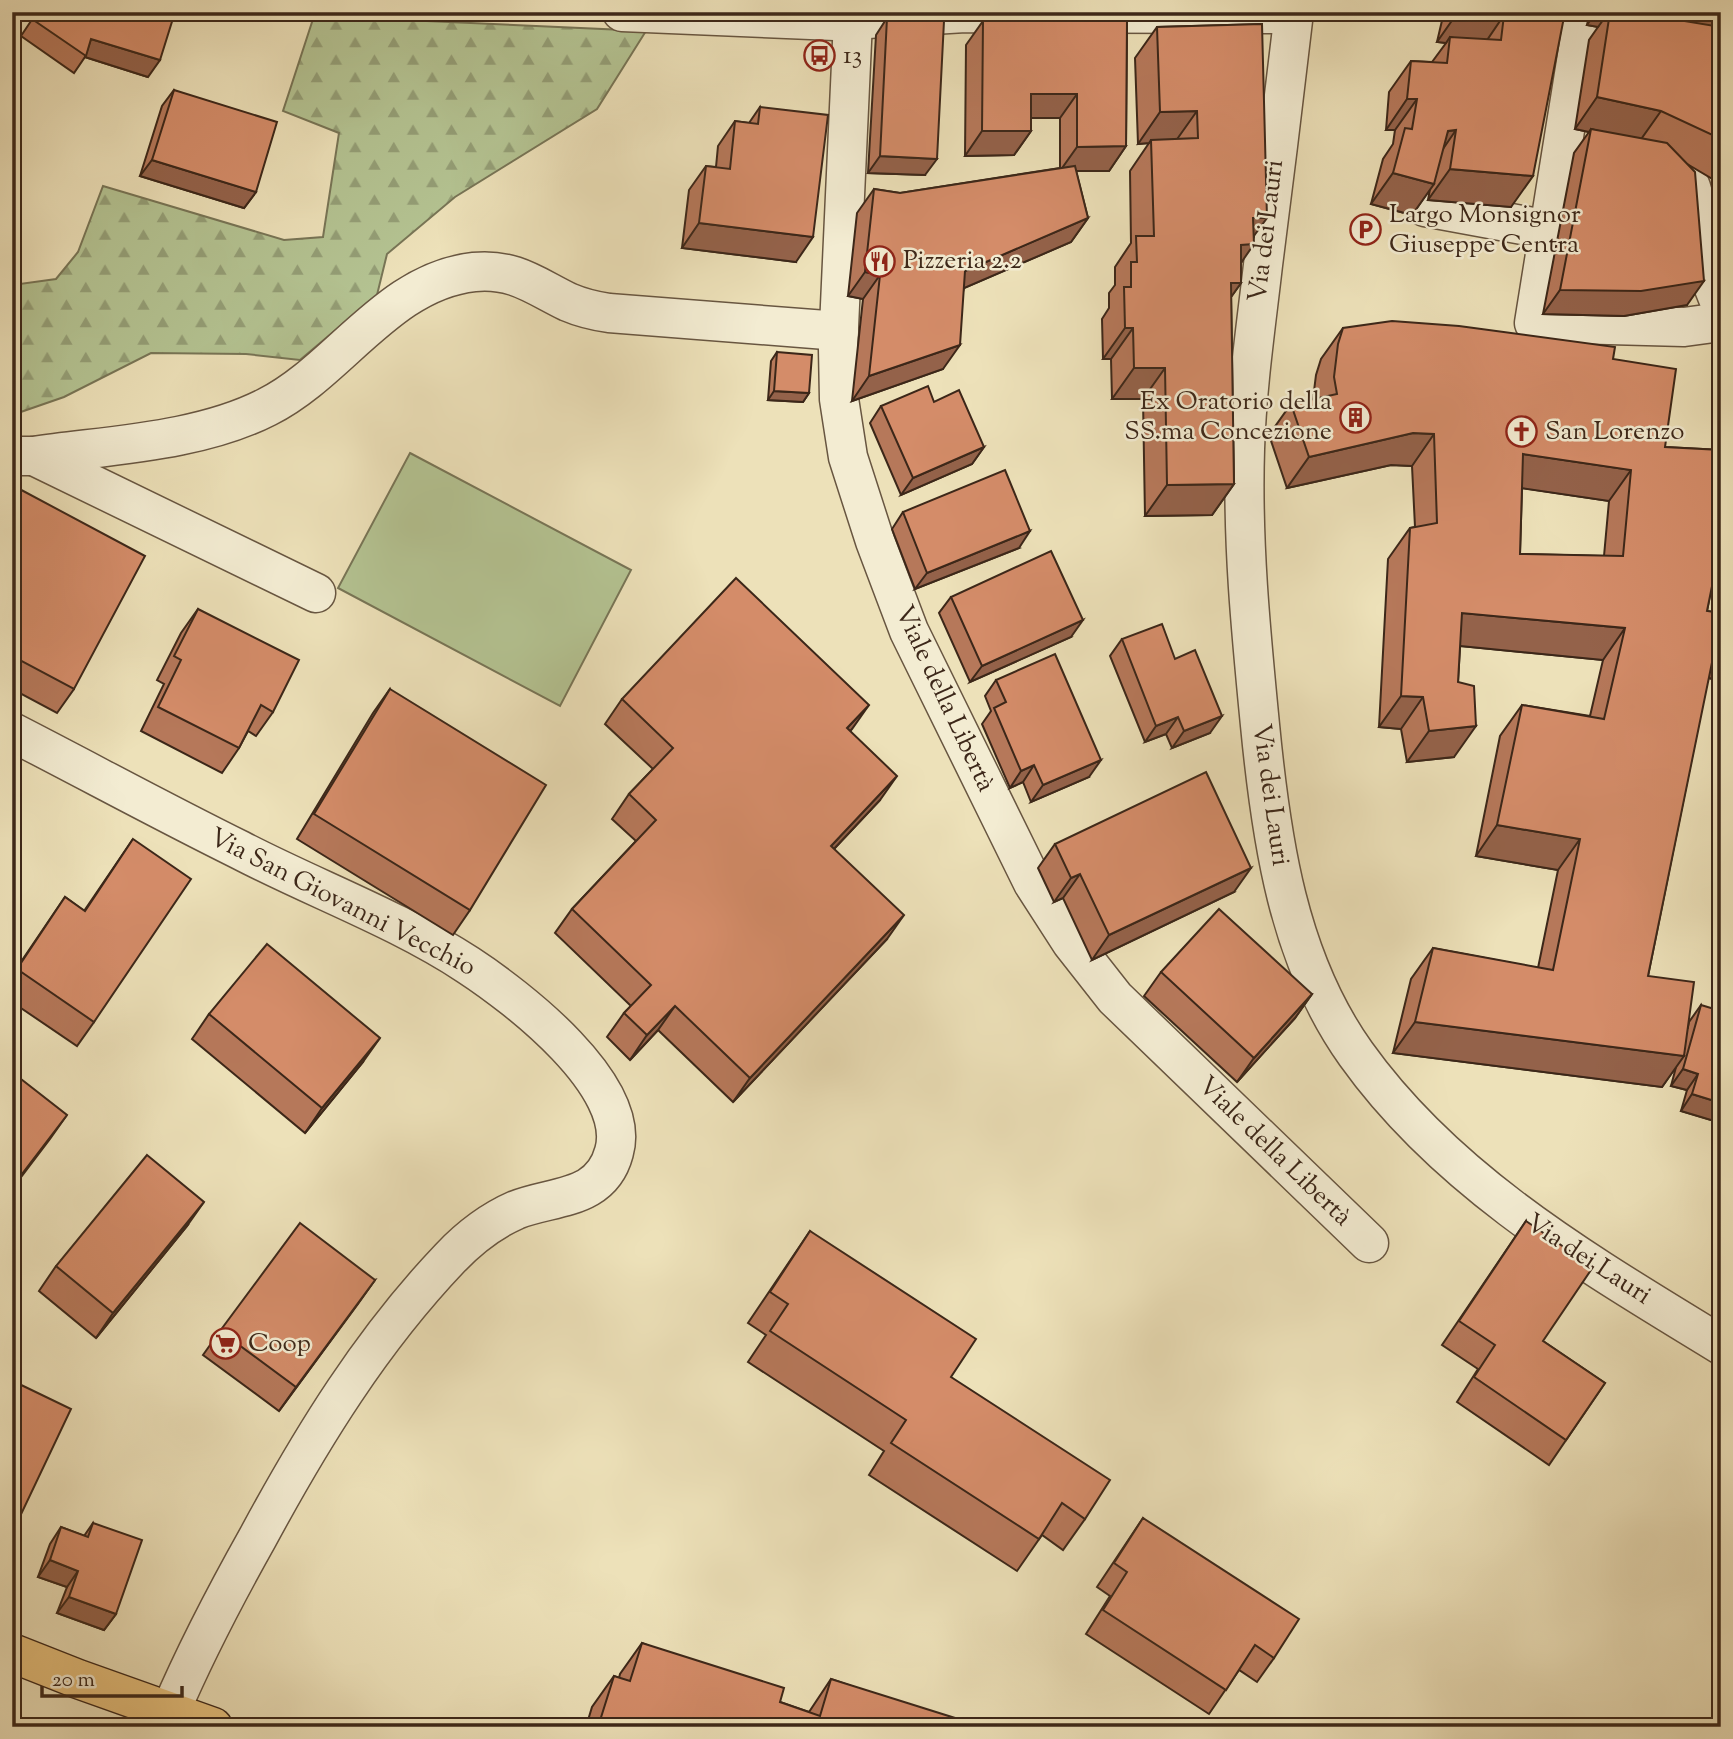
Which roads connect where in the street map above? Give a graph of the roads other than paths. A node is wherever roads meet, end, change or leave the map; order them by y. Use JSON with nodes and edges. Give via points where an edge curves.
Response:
{"nodes":[{"id":1,"x":622,"y":12,"type":"edge"},
{"id":2,"x":1584,"y":12,"type":"edge"},
{"id":3,"x":924,"y":13,"type":"edge"},
{"id":4,"x":1293,"y":13,"type":"edge"},
{"id":5,"x":731,"y":14,"type":"edge"},
{"id":6,"x":853,"y":20,"type":"junction"},
{"id":7,"x":1670,"y":162,"type":"edge"},
{"id":8,"x":1425,"y":207,"type":"edge"},
{"id":9,"x":1549,"y":230,"type":"junction"},
{"id":10,"x":1721,"y":306,"type":"edge"},
{"id":11,"x":1721,"y":321,"type":"edge"},
{"id":12,"x":839,"y":331,"type":"junction"},
{"id":13,"x":23,"y":456,"type":"edge"},
{"id":14,"x":316,"y":593,"type":"dead end"},
{"id":15,"x":12,"y":732,"type":"edge"},
{"id":16,"x":1369,"y":1243,"type":"dead end"},
{"id":17,"x":1721,"y":1345,"type":"edge"},
{"id":18,"x":12,"y":1653,"type":"edge"},
{"id":19,"x":170,"y":1712,"type":"junction"},
{"id":20,"x":214,"y":1727,"type":"edge"}],
"edges":[{"from":1,"to":5,"type":"street"},
{"from":2,"to":9,"type":"street","via":[[1582,140]]},
{"from":3,"to":4,"type":"street"},
{"from":3,"to":6,"type":"street"},
{"from":4,"to":17,"type":"street","name":"Via dei Lauri","via":[[1248,401],[1244,520],[1265,780],[1278,866],[1299,940],[1327,1007],[1355,1054],[1434,1143],[1523,1219]]},
{"from":5,"to":6,"type":"street"},
{"from":6,"to":12,"type":"street","name":"Viale della Libertà"},
{"from":7,"to":10,"type":"street","via":[[1693,191],[1706,268]]},
{"from":8,"to":9,"type":"street"},
{"from":9,"to":11,"type":"street","via":[[1534,323],[1684,327]]},
{"from":12,"to":13,"type":"street","via":[[609,313],[568,302],[520,276],[472,272],[420,291],[295,390],[248,416],[175,435]]},
{"from":12,"to":16,"type":"street","name":"Viale della Libertà","via":[[839,400],[845,437],[874,541],[909,631],[1017,854],[1052,913],[1115,998]]},
{"from":13,"to":14,"type":"street"},
{"from":15,"to":19,"type":"street","name":"Via San Giovanni Vecchio","via":[[467,964],[570,1050],[600,1087],[615,1121],[614,1152],[596,1181],[572,1196],[516,1211],[483,1229],[434,1274],[364,1362],[324,1419],[276,1503],[202,1639]]},
{"from":18,"to":19,"type":"main road"},
{"from":19,"to":20,"type":"main road"}]}
